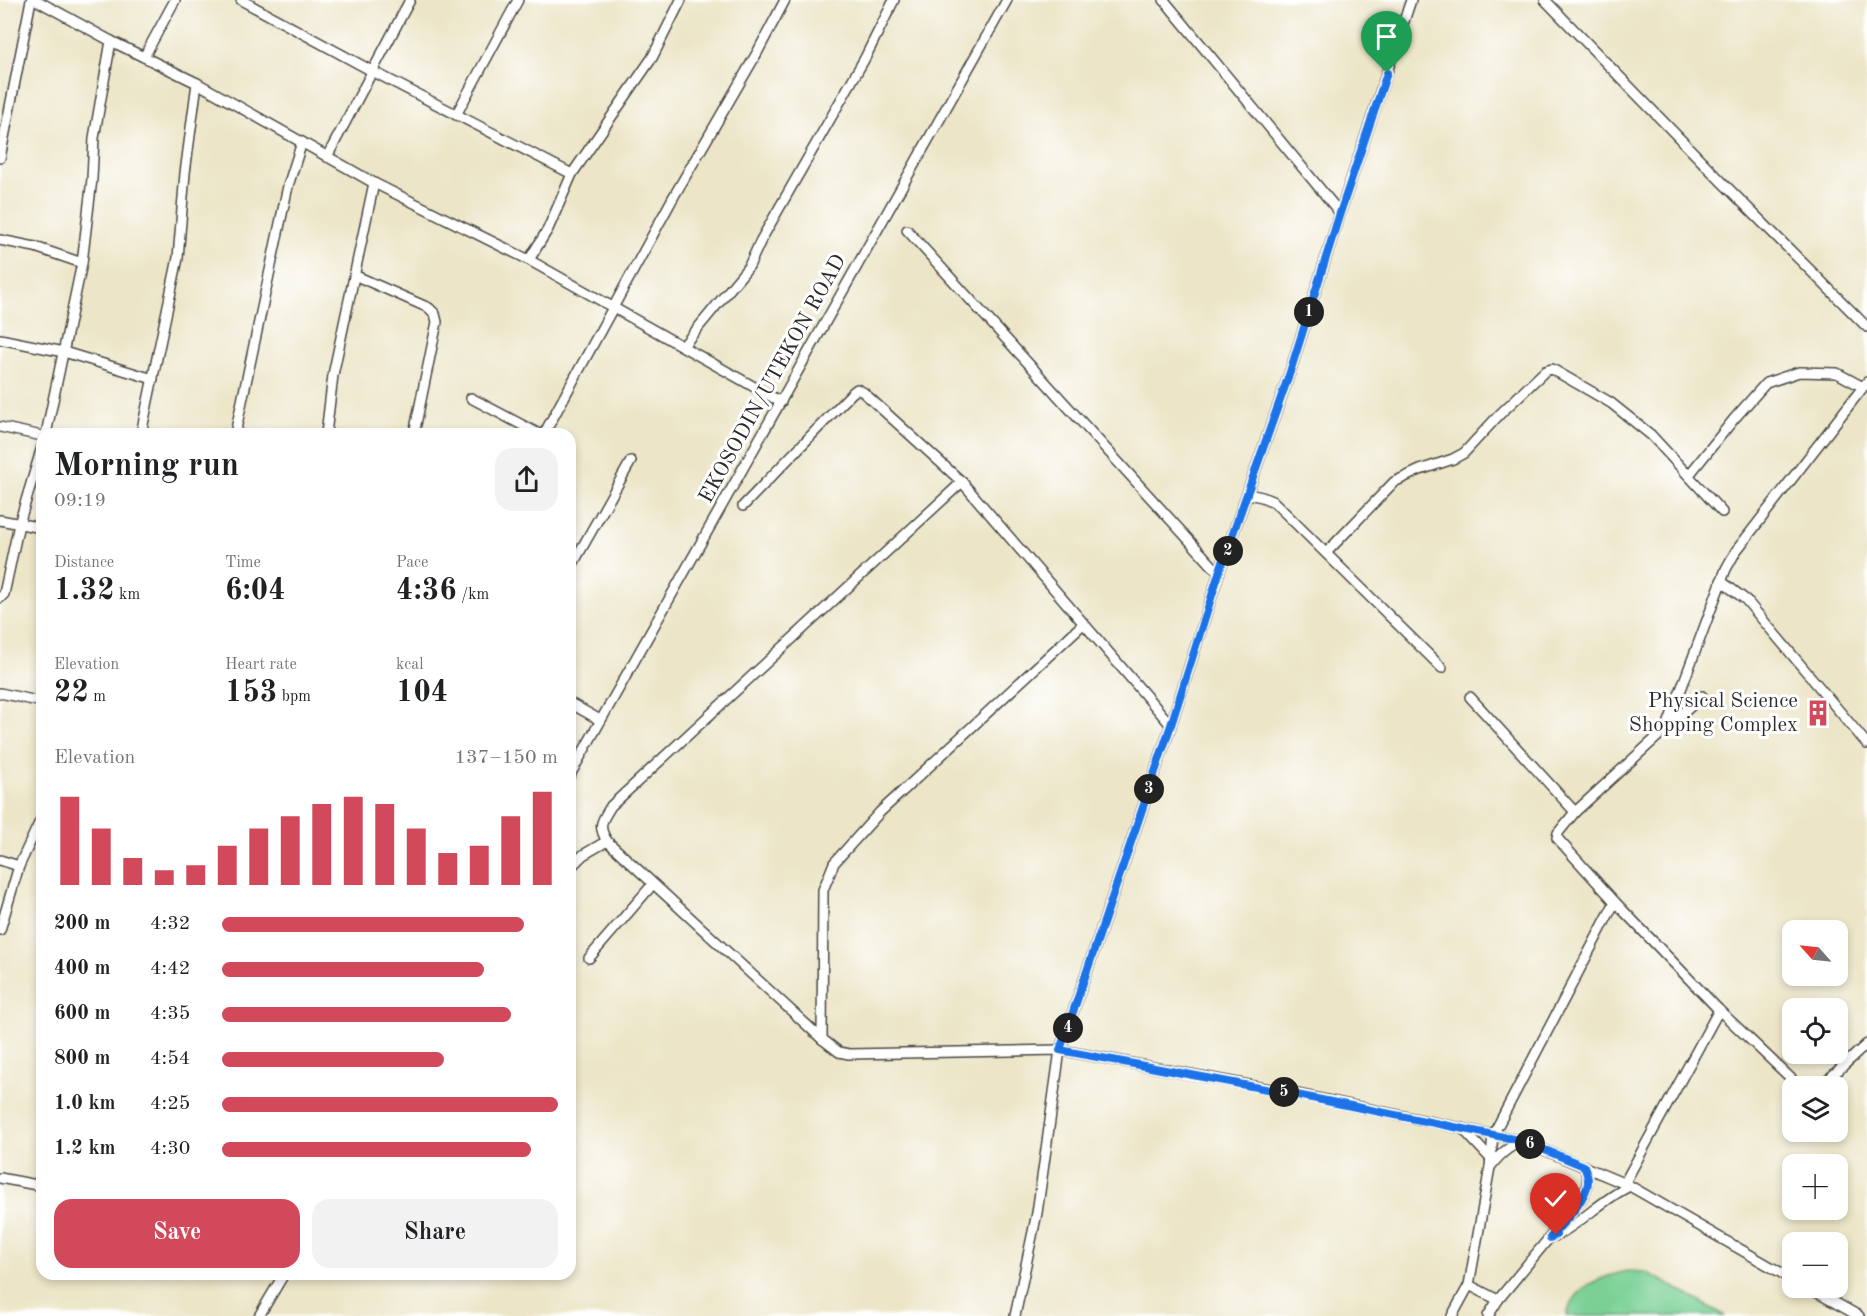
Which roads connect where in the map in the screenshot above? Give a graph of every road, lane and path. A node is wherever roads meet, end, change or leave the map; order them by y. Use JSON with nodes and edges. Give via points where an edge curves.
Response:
{"nodes":[{"id":1,"x":31,"y":0,"type":"edge"},
{"id":2,"x":36,"y":0,"type":"edge"},
{"id":3,"x":175,"y":0,"type":"edge"},
{"id":4,"x":241,"y":0,"type":"edge"},
{"id":5,"x":410,"y":0,"type":"edge"},
{"id":6,"x":518,"y":0,"type":"edge"},
{"id":7,"x":681,"y":0,"type":"edge"},
{"id":8,"x":771,"y":0,"type":"edge"},
{"id":9,"x":894,"y":0,"type":"edge"},
{"id":10,"x":1007,"y":0,"type":"edge"},
{"id":11,"x":1164,"y":0,"type":"edge"},
{"id":12,"x":1411,"y":0,"type":"edge"},
{"id":13,"x":1545,"y":0,"type":"edge"},
{"id":14,"x":783,"y":2,"type":"edge"},
{"id":15,"x":111,"y":41,"type":"junction"},
{"id":16,"x":144,"y":57,"type":"junction"},
{"id":17,"x":372,"y":71,"type":"junction"},
{"id":18,"x":197,"y":83,"type":"junction"},
{"id":19,"x":456,"y":115,"type":"junction"},
{"id":20,"x":302,"y":142,"type":"junction"},
{"id":21,"x":327,"y":157,"type":"junction"},
{"id":22,"x":0,"y":158,"type":"edge"},
{"id":23,"x":572,"y":174,"type":"junction"},
{"id":24,"x":374,"y":183,"type":"junction"},
{"id":25,"x":1340,"y":213,"type":"junction"},
{"id":26,"x":907,"y":230,"type":"dead end"},
{"id":27,"x":0,"y":240,"type":"edge"},
{"id":28,"x":529,"y":260,"type":"junction"},
{"id":29,"x":82,"y":263,"type":"junction"},
{"id":30,"x":354,"y":275,"type":"junction"},
{"id":31,"x":614,"y":308,"type":"junction"},
{"id":32,"x":1867,"y":327,"type":"edge"},
{"id":33,"x":0,"y":339,"type":"edge"},
{"id":34,"x":683,"y":346,"type":"junction"},
{"id":35,"x":64,"y":352,"type":"junction"},
{"id":36,"x":153,"y":379,"type":"junction"},
{"id":37,"x":1865,"y":384,"type":"edge"},
{"id":38,"x":471,"y":398,"type":"dead end"},
{"id":39,"x":781,"y":402,"type":"junction"},
{"id":40,"x":0,"y":427,"type":"edge"},
{"id":41,"x":46,"y":428,"type":"edge"},
{"id":42,"x":142,"y":428,"type":"edge"},
{"id":43,"x":236,"y":428,"type":"edge"},
{"id":44,"x":327,"y":428,"type":"edge"},
{"id":45,"x":415,"y":428,"type":"edge"},
{"id":46,"x":528,"y":428,"type":"edge"},
{"id":47,"x":547,"y":428,"type":"edge"},
{"id":48,"x":36,"y":434,"type":"edge"},
{"id":49,"x":631,"y":461,"type":"dead end"},
{"id":50,"x":36,"y":467,"type":"edge"},
{"id":51,"x":1689,"y":475,"type":"junction"},
{"id":52,"x":962,"y":482,"type":"junction"},
{"id":53,"x":1248,"y":494,"type":"junction"},
{"id":54,"x":743,"y":506,"type":"dead end"},
{"id":55,"x":1722,"y":512,"type":"dead end"},
{"id":56,"x":0,"y":520,"type":"edge"},
{"id":57,"x":19,"y":524,"type":"junction"},
{"id":58,"x":36,"y":527,"type":"edge"},
{"id":59,"x":1326,"y":553,"type":"junction"},
{"id":60,"x":576,"y":558,"type":"edge"},
{"id":61,"x":1219,"y":573,"type":"junction"},
{"id":62,"x":1720,"y":581,"type":"junction"},
{"id":63,"x":0,"y":598,"type":"edge"},
{"id":64,"x":1083,"y":624,"type":"junction"},
{"id":65,"x":1443,"y":668,"type":"dead end"},
{"id":66,"x":0,"y":693,"type":"edge"},
{"id":67,"x":1702,"y":696,"type":"dead end"},
{"id":68,"x":1470,"y":697,"type":"dead end"},
{"id":69,"x":36,"y":701,"type":"edge"},
{"id":70,"x":576,"y":706,"type":"edge"},
{"id":71,"x":600,"y":720,"type":"junction"},
{"id":72,"x":1171,"y":725,"type":"junction"},
{"id":73,"x":1666,"y":729,"type":"junction"},
{"id":74,"x":1867,"y":744,"type":"edge"},
{"id":75,"x":576,"y":764,"type":"edge"},
{"id":76,"x":1575,"y":813,"type":"junction"},
{"id":77,"x":36,"y":830,"type":"edge"},
{"id":78,"x":607,"y":841,"type":"junction"},
{"id":79,"x":0,"y":860,"type":"edge"},
{"id":80,"x":576,"y":862,"type":"edge"},
{"id":81,"x":20,"y":866,"type":"junction"},
{"id":82,"x":652,"y":884,"type":"junction"},
{"id":83,"x":1615,"y":902,"type":"junction"},
{"id":84,"x":0,"y":930,"type":"edge"},
{"id":85,"x":589,"y":958,"type":"dead end"},
{"id":86,"x":1719,"y":1010,"type":"junction"},
{"id":87,"x":822,"y":1039,"type":"junction"},
{"id":88,"x":1867,"y":1044,"type":"edge"},
{"id":89,"x":1060,"y":1050,"type":"junction"},
{"id":90,"x":1788,"y":1076,"type":"edge"},
{"id":91,"x":1832,"y":1076,"type":"edge"},
{"id":92,"x":1462,"y":1128,"type":"junction"},
{"id":93,"x":1493,"y":1135,"type":"junction"},
{"id":94,"x":1523,"y":1141,"type":"junction"},
{"id":95,"x":1490,"y":1163,"type":"junction"},
{"id":96,"x":1584,"y":1166,"type":"junction"},
{"id":97,"x":0,"y":1178,"type":"edge"},
{"id":98,"x":36,"y":1185,"type":"edge"},
{"id":99,"x":1627,"y":1185,"type":"junction"},
{"id":100,"x":1550,"y":1238,"type":"junction"},
{"id":101,"x":1782,"y":1273,"type":"edge"},
{"id":102,"x":280,"y":1280,"type":"edge"},
{"id":103,"x":1469,"y":1285,"type":"junction"},
{"id":104,"x":1827,"y":1298,"type":"edge"},
{"id":105,"x":1498,"y":1300,"type":"junction"},
{"id":106,"x":259,"y":1316,"type":"edge"},
{"id":107,"x":1016,"y":1316,"type":"edge"},
{"id":108,"x":1452,"y":1316,"type":"edge"},
{"id":109,"x":1488,"y":1316,"type":"edge"},
{"id":110,"x":1859,"y":1316,"type":"edge"}],
"edges":[{"from":1,"to":22,"type":"street"},
{"from":2,"to":15,"type":"street"},
{"from":3,"to":16,"type":"street"},
{"from":4,"to":17,"type":"street"},
{"from":5,"to":17,"type":"street"},
{"from":6,"to":19,"type":"street"},
{"from":7,"to":23,"type":"street","via":[[652,58]]},
{"from":8,"to":14,"type":"street"},
{"from":9,"to":34,"type":"street","via":[[749,266]]},
{"from":10,"to":39,"type":"street","name":"EKOSODIN/UTEKON ROAD"},
{"from":11,"to":25,"type":"street"},
{"from":12,"to":25,"type":"street"},
{"from":13,"to":32,"type":"street"},
{"from":14,"to":31,"type":"street"},
{"from":15,"to":16,"type":"street"},
{"from":15,"to":29,"type":"street","via":[[94,138]]},
{"from":16,"to":18,"type":"street"},
{"from":17,"to":19,"type":"street"},
{"from":17,"to":21,"type":"street"},
{"from":18,"to":20,"type":"street"},
{"from":18,"to":36,"type":"street","via":[[178,258]]},
{"from":19,"to":23,"type":"street"},
{"from":20,"to":21,"type":"street"},
{"from":20,"to":43,"type":"street","via":[[288,186]]},
{"from":21,"to":24,"type":"street"},
{"from":23,"to":28,"type":"street","via":[[548,230]]},
{"from":24,"to":28,"type":"street"},
{"from":24,"to":30,"type":"street"},
{"from":25,"to":53,"type":"street"},
{"from":26,"to":61,"type":"street"},
{"from":27,"to":29,"type":"street"},
{"from":28,"to":31,"type":"street"},
{"from":29,"to":35,"type":"street"},
{"from":30,"to":44,"type":"street","via":[[333,375]]},
{"from":30,"to":45,"type":"street","via":[[435,314],[437,322]]},
{"from":31,"to":34,"type":"street"},
{"from":31,"to":47,"type":"street"},
{"from":33,"to":35,"type":"street"},
{"from":34,"to":39,"type":"street"},
{"from":35,"to":36,"type":"street"},
{"from":35,"to":41,"type":"street"},
{"from":36,"to":42,"type":"street"},
{"from":37,"to":51,"type":"street","via":[[1837,373],[1809,372],[1766,383]]},
{"from":37,"to":62,"type":"street","via":[[1736,551]]},
{"from":38,"to":46,"type":"street"},
{"from":39,"to":71,"type":"street","name":"EKOSODIN/UTEKON ROAD"},
{"from":40,"to":48,"type":"street"},
{"from":49,"to":60,"type":"street"},
{"from":50,"to":57,"type":"street"},
{"from":51,"to":55,"type":"street"},
{"from":51,"to":59,"type":"street","via":[[1652,435],[1611,403],[1552,369],[1545,371],[1464,453],[1394,482]]},
{"from":52,"to":54,"type":"street","via":[[857,389]]},
{"from":52,"to":64,"type":"street"},
{"from":52,"to":78,"type":"street","via":[[611,806],[602,820],[601,830]]},
{"from":53,"to":59,"type":"street","via":[[1274,502]]},
{"from":53,"to":61,"type":"street"},
{"from":56,"to":57,"type":"street"},
{"from":57,"to":58,"type":"street"},
{"from":57,"to":63,"type":"street"},
{"from":59,"to":65,"type":"street"},
{"from":61,"to":72,"type":"street"},
{"from":62,"to":73,"type":"street"},
{"from":62,"to":74,"type":"street","via":[[1746,600]]},
{"from":64,"to":72,"type":"street"},
{"from":64,"to":87,"type":"street","via":[[880,812],[834,862],[823,890]]},
{"from":66,"to":69,"type":"street"},
{"from":67,"to":73,"type":"street"},
{"from":68,"to":76,"type":"street"},
{"from":70,"to":71,"type":"street"},
{"from":71,"to":75,"type":"street","name":"EKOSODIN/UTEKON ROAD"},
{"from":72,"to":89,"type":"street"},
{"from":73,"to":76,"type":"street"},
{"from":76,"to":83,"type":"street","via":[[1557,838]]},
{"from":77,"to":81,"type":"street"},
{"from":78,"to":80,"type":"street"},
{"from":78,"to":82,"type":"street"},
{"from":79,"to":81,"type":"street"},
{"from":81,"to":84,"type":"street"},
{"from":82,"to":85,"type":"street"},
{"from":82,"to":87,"type":"street"},
{"from":83,"to":86,"type":"street"},
{"from":83,"to":93,"type":"street"},
{"from":86,"to":90,"type":"street"},
{"from":86,"to":99,"type":"street"},
{"from":87,"to":89,"type":"street","via":[[839,1052],[849,1054]]},
{"from":88,"to":91,"type":"street"},
{"from":89,"to":92,"type":"street"},
{"from":89,"to":107,"type":"street","via":[[1037,1213]]},
{"from":92,"to":93,"type":"street"},
{"from":92,"to":95,"type":"street"},
{"from":93,"to":94,"type":"street"},
{"from":93,"to":95,"type":"street"},
{"from":94,"to":95,"type":"street","via":[[1509,1146]]},
{"from":94,"to":96,"type":"street"},
{"from":95,"to":103,"type":"street"},
{"from":96,"to":99,"type":"street"},
{"from":96,"to":100,"type":"street","via":[[1587,1189]]},
{"from":97,"to":98,"type":"street"},
{"from":99,"to":100,"type":"street"},
{"from":99,"to":101,"type":"street"},
{"from":100,"to":105,"type":"street"},
{"from":102,"to":106,"type":"street"},
{"from":103,"to":105,"type":"street"},
{"from":103,"to":108,"type":"street"},
{"from":104,"to":110,"type":"street"},
{"from":105,"to":109,"type":"street"}]}
